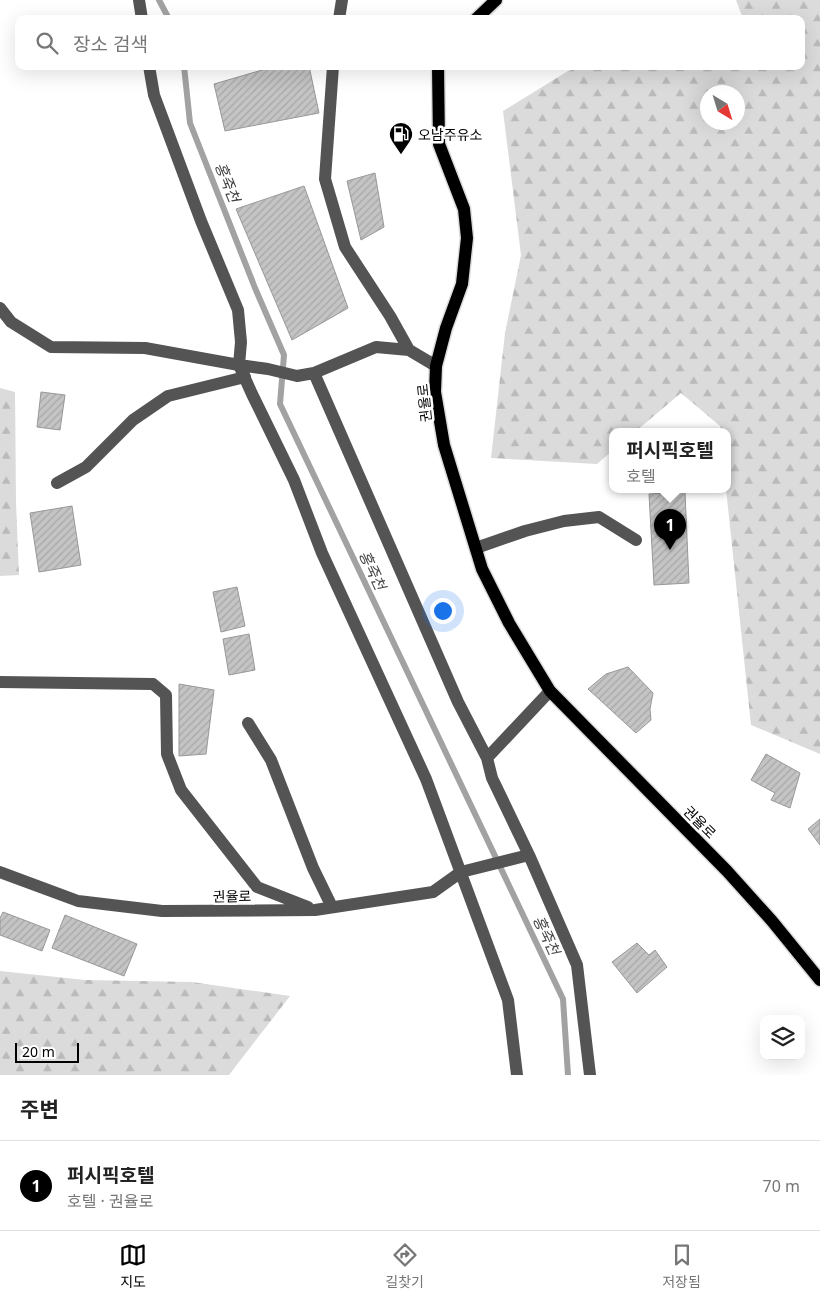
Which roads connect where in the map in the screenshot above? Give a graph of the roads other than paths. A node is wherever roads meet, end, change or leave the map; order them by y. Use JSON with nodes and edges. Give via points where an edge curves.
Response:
{"nodes":[{"id":1,"x":139,"y":0,"type":"edge"},
{"id":2,"x":342,"y":0,"type":"edge"},
{"id":3,"x":496,"y":0,"type":"edge"},
{"id":4,"x":141,"y":15,"type":"edge"},
{"id":5,"x":340,"y":15,"type":"edge"},
{"id":6,"x":480,"y":15,"type":"edge"},
{"id":7,"x":151,"y":70,"type":"edge"},
{"id":8,"x":333,"y":70,"type":"edge"},
{"id":9,"x":438,"y":70,"type":"edge"},
{"id":10,"x":0,"y":308,"type":"edge"},
{"id":11,"x":409,"y":350,"type":"junction"},
{"id":12,"x":239,"y":365,"type":"junction"},
{"id":13,"x":436,"y":366,"type":"junction"},
{"id":14,"x":314,"y":373,"type":"junction"},
{"id":15,"x":245,"y":377,"type":"junction"},
{"id":16,"x":57,"y":483,"type":"dead end"},
{"id":17,"x":636,"y":540,"type":"dead end"},
{"id":18,"x":476,"y":548,"type":"junction"},
{"id":19,"x":0,"y":682,"type":"edge"},
{"id":20,"x":550,"y":692,"type":"junction"},
{"id":21,"x":248,"y":723,"type":"dead end"},
{"id":22,"x":487,"y":758,"type":"junction"},
{"id":23,"x":529,"y":855,"type":"junction"},
{"id":24,"x":0,"y":872,"type":"edge"},
{"id":25,"x":462,"y":872,"type":"junction"},
{"id":26,"x":332,"y":907,"type":"junction"},
{"id":27,"x":315,"y":910,"type":"junction"},
{"id":28,"x":820,"y":980,"type":"edge"},
{"id":29,"x":517,"y":1075,"type":"edge"},
{"id":30,"x":590,"y":1075,"type":"edge"}],
"edges":[{"from":1,"to":4,"type":"street"},
{"from":2,"to":5,"type":"street"},
{"from":3,"to":6,"type":"main road"},
{"from":7,"to":12,"type":"street","via":[[154,95],[238,310]]},
{"from":8,"to":11,"type":"street","via":[[325,179],[346,247]]},
{"from":9,"to":13,"type":"main road","name":"권율로","via":[[439,144],[464,209],[467,238],[462,284]]},
{"from":10,"to":12,"type":"street","via":[[11,322],[51,346],[145,348]]},
{"from":11,"to":13,"type":"street"},
{"from":11,"to":14,"type":"street","via":[[376,347]]},
{"from":12,"to":14,"type":"street","via":[[297,376]]},
{"from":12,"to":15,"type":"street"},
{"from":13,"to":18,"type":"main road","name":"권율로","via":[[435,392],[444,445]]},
{"from":14,"to":22,"type":"street","via":[[458,702]]},
{"from":15,"to":16,"type":"street","via":[[168,396],[133,420],[86,467]]},
{"from":15,"to":25,"type":"street","via":[[426,779]]},
{"from":17,"to":18,"type":"street","via":[[599,517],[564,521]]},
{"from":18,"to":20,"type":"main road","name":"권율로","via":[[482,570]]},
{"from":19,"to":27,"type":"street","via":[[153,684],[166,695],[167,754],[181,790],[257,886]]},
{"from":20,"to":22,"type":"street"},
{"from":20,"to":28,"type":"main road","name":"권율로","via":[[727,871]]},
{"from":21,"to":26,"type":"street","via":[[271,760],[313,868]]},
{"from":22,"to":23,"type":"street","via":[[492,778]]},
{"from":23,"to":25,"type":"street"},
{"from":23,"to":30,"type":"street","via":[[577,965]]},
{"from":24,"to":27,"type":"street","name":"권율로","via":[[78,901],[162,912]]},
{"from":25,"to":26,"type":"street","name":"권율로","via":[[433,892]]},
{"from":25,"to":29,"type":"street","via":[[508,1000]]},
{"from":26,"to":27,"type":"street","name":"권율로"}]}
